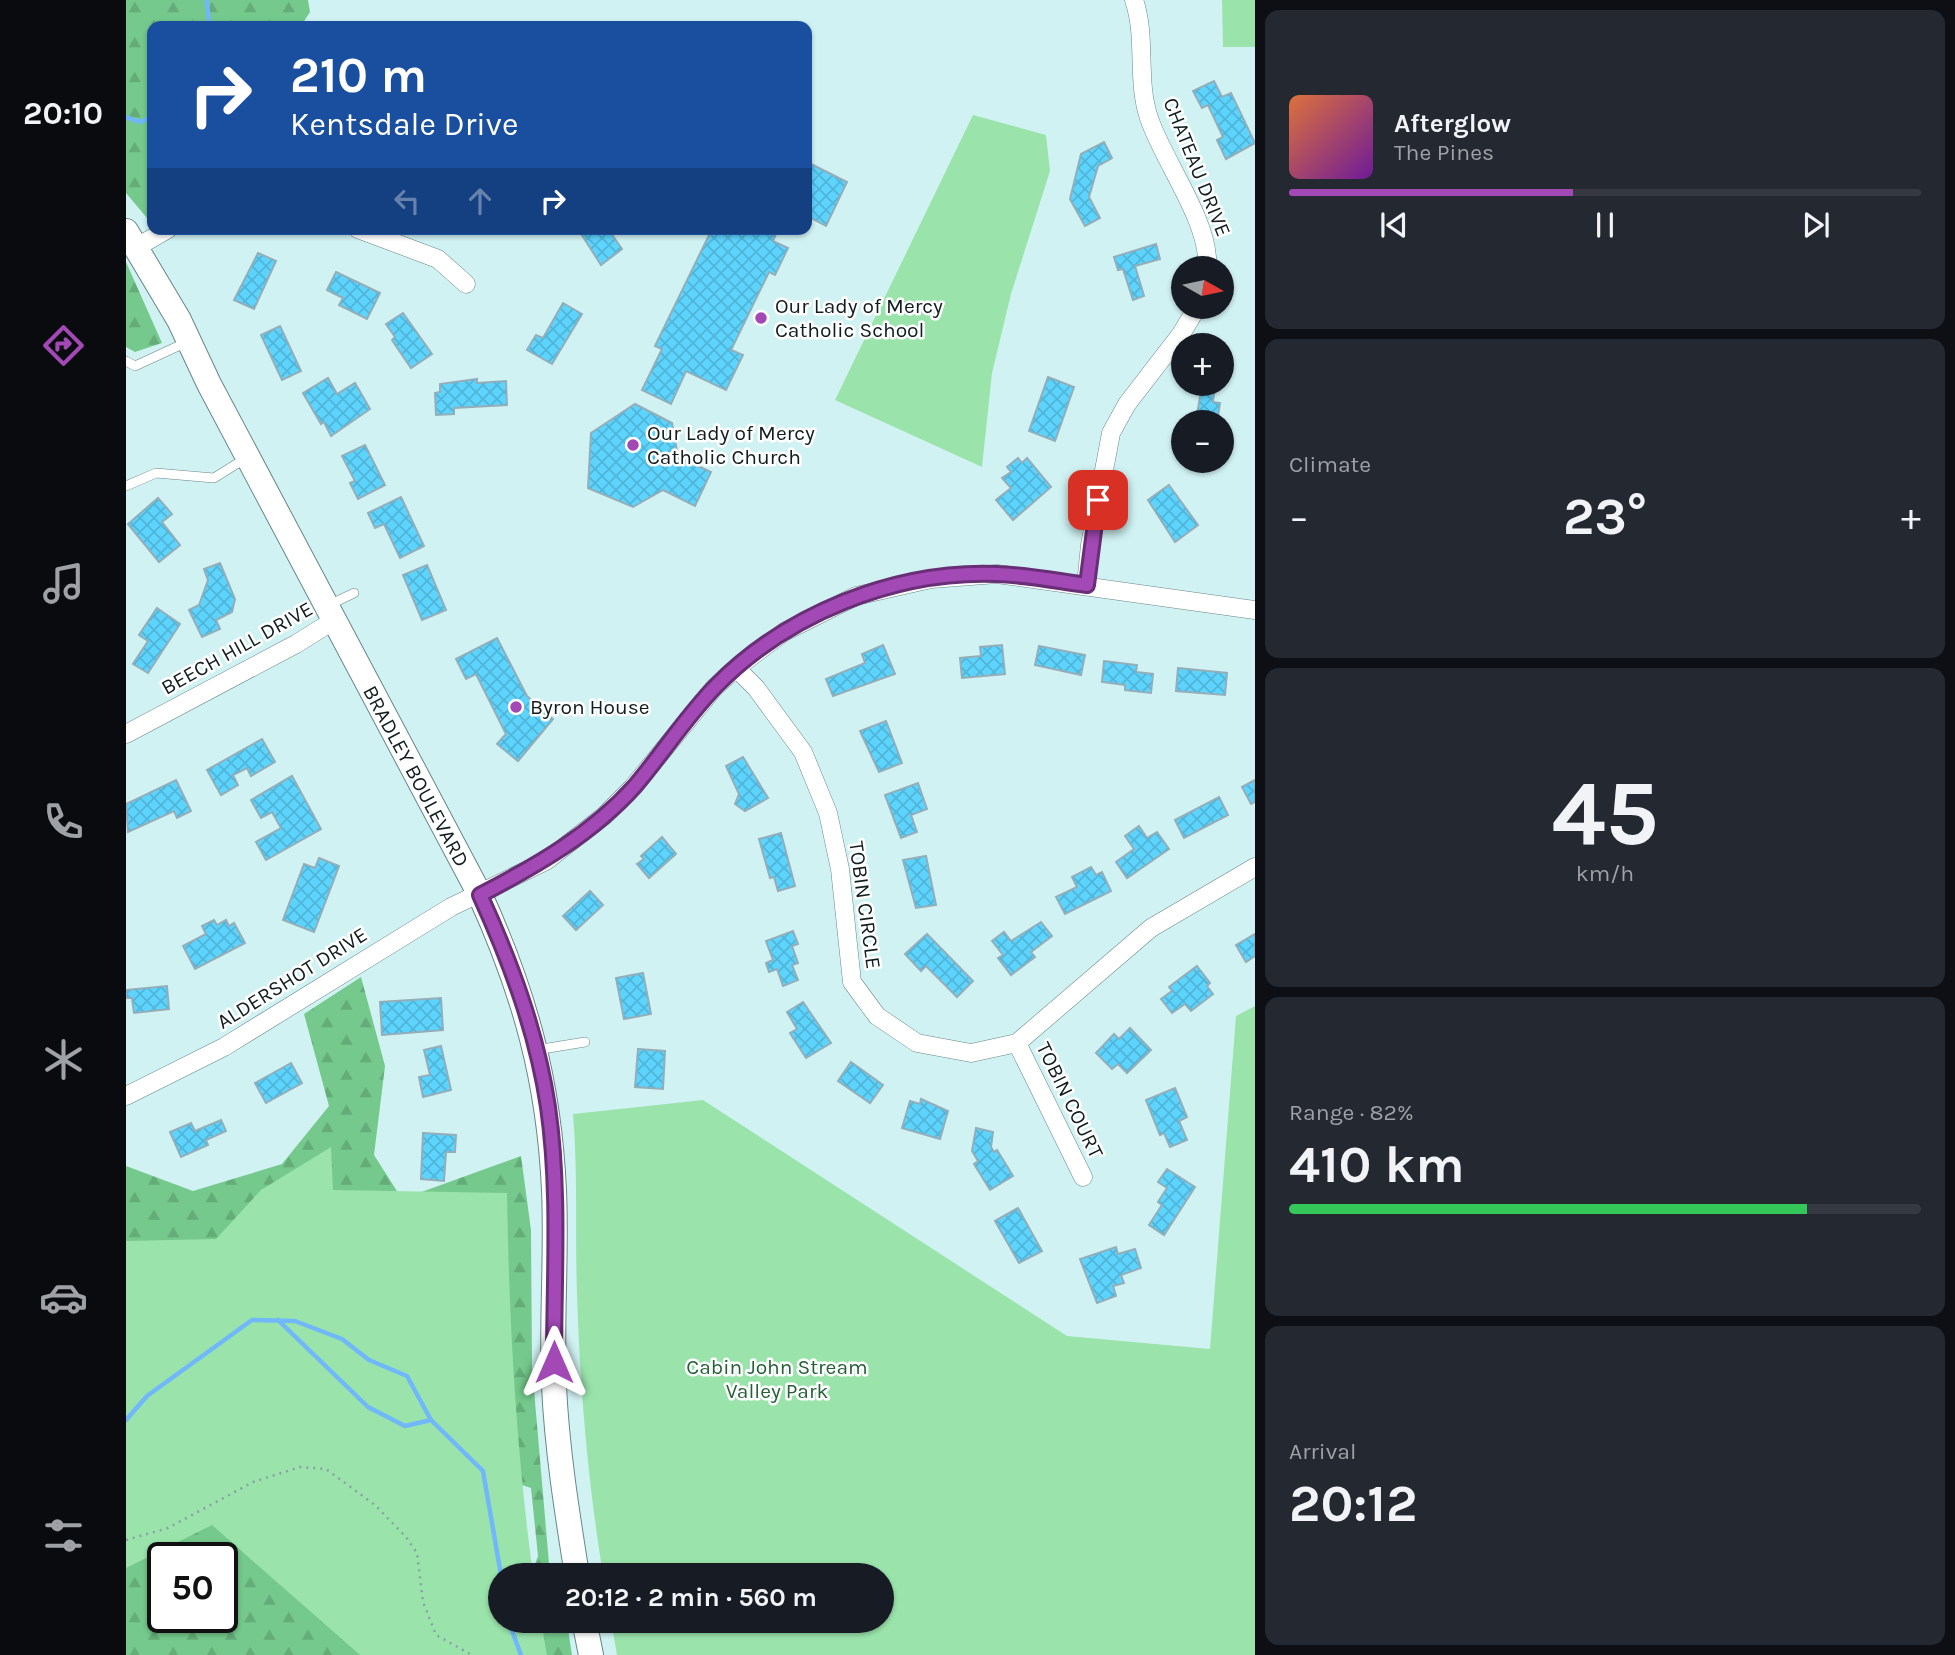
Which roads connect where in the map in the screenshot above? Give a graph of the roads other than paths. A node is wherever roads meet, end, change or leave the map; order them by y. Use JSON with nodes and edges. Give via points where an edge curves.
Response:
{"nodes":[{"id":1,"x":1134,"y":0,"type":"edge"},
{"id":2,"x":375,"y":235,"type":"edge"},
{"id":3,"x":132,"y":239,"type":"edge"},
{"id":4,"x":1206,"y":256,"type":"edge"},
{"id":5,"x":466,"y":284,"type":"dead end"},
{"id":6,"x":1190,"y":319,"type":"edge"},
{"id":7,"x":189,"y":341,"type":"junction"},
{"id":8,"x":126,"y":361,"type":"edge"},
{"id":9,"x":247,"y":457,"type":"junction"},
{"id":10,"x":126,"y":485,"type":"edge"},
{"id":11,"x":1087,"y":585,"type":"junction"},
{"id":12,"x":354,"y":593,"type":"dead end"},
{"id":13,"x":1255,"y":610,"type":"edge"},
{"id":14,"x":329,"y":614,"type":"junction"},
{"id":15,"x":736,"y":668,"type":"junction"},
{"id":16,"x":126,"y":734,"type":"edge"},
{"id":17,"x":1255,"y":867,"type":"edge"},
{"id":18,"x":480,"y":895,"type":"junction"},
{"id":19,"x":585,"y":1042,"type":"dead end"},
{"id":20,"x":1017,"y":1043,"type":"junction"},
{"id":21,"x":536,"y":1051,"type":"junction"},
{"id":22,"x":126,"y":1096,"type":"edge"},
{"id":23,"x":1083,"y":1177,"type":"dead end"},
{"id":24,"x":575,"y":1563,"type":"edge"},
{"id":25,"x":587,"y":1633,"type":"edge"},
{"id":26,"x":591,"y":1655,"type":"edge"}],
"edges":[{"from":1,"to":4,"type":"street","name":"CHATEAU DRIVE","via":[[1140,18],[1149,118],[1204,239]]},
{"from":2,"to":5,"type":"street","via":[[438,259]]},
{"from":3,"to":7,"type":"main road","name":"BRADLEY BOULEVARD"},
{"from":6,"to":11,"type":"street","via":[[1111,433]]},
{"from":7,"to":8,"type":"lane","via":[[135,366]]},
{"from":7,"to":9,"type":"main road","name":"BRADLEY BOULEVARD"},
{"from":9,"to":10,"type":"lane","via":[[214,478],[156,473]]},
{"from":9,"to":14,"type":"main road","name":"BRADLEY BOULEVARD"},
{"from":11,"to":13,"type":"street","name":"ALDERSHOT DRIVE"},
{"from":11,"to":15,"type":"street","name":"ALDERSHOT DRIVE","via":[[996,574],[891,586],[821,612],[784,632]]},
{"from":12,"to":14,"type":"lane"},
{"from":14,"to":16,"type":"street","name":"BEECH HILL DRIVE","via":[[296,644]]},
{"from":14,"to":18,"type":"main road","name":"BRADLEY BOULEVARD"},
{"from":15,"to":18,"type":"street","name":"ALDERSHOT DRIVE","via":[[604,816],[546,861]]},
{"from":15,"to":20,"type":"street","name":"TOBIN CIRCLE","via":[[803,752],[828,813],[840,869],[852,982],[877,1017],[917,1043],[945,1050],[971,1053]]},
{"from":17,"to":20,"type":"street","name":"TOBIN CIRCLE","via":[[1151,928]]},
{"from":18,"to":21,"type":"main road","name":"BRADLEY BOULEVARD","via":[[501,942]]},
{"from":18,"to":22,"type":"street","name":"ALDERSHOT DRIVE","via":[[451,907],[224,1047]]},
{"from":19,"to":21,"type":"lane"},
{"from":20,"to":23,"type":"street","name":"TOBIN COURT"},
{"from":21,"to":24,"type":"main road","name":"BRADLEY BOULEVARD","via":[[548,1107],[555,1192],[554,1384],[559,1457]]},
{"from":25,"to":26,"type":"main road"}]}
